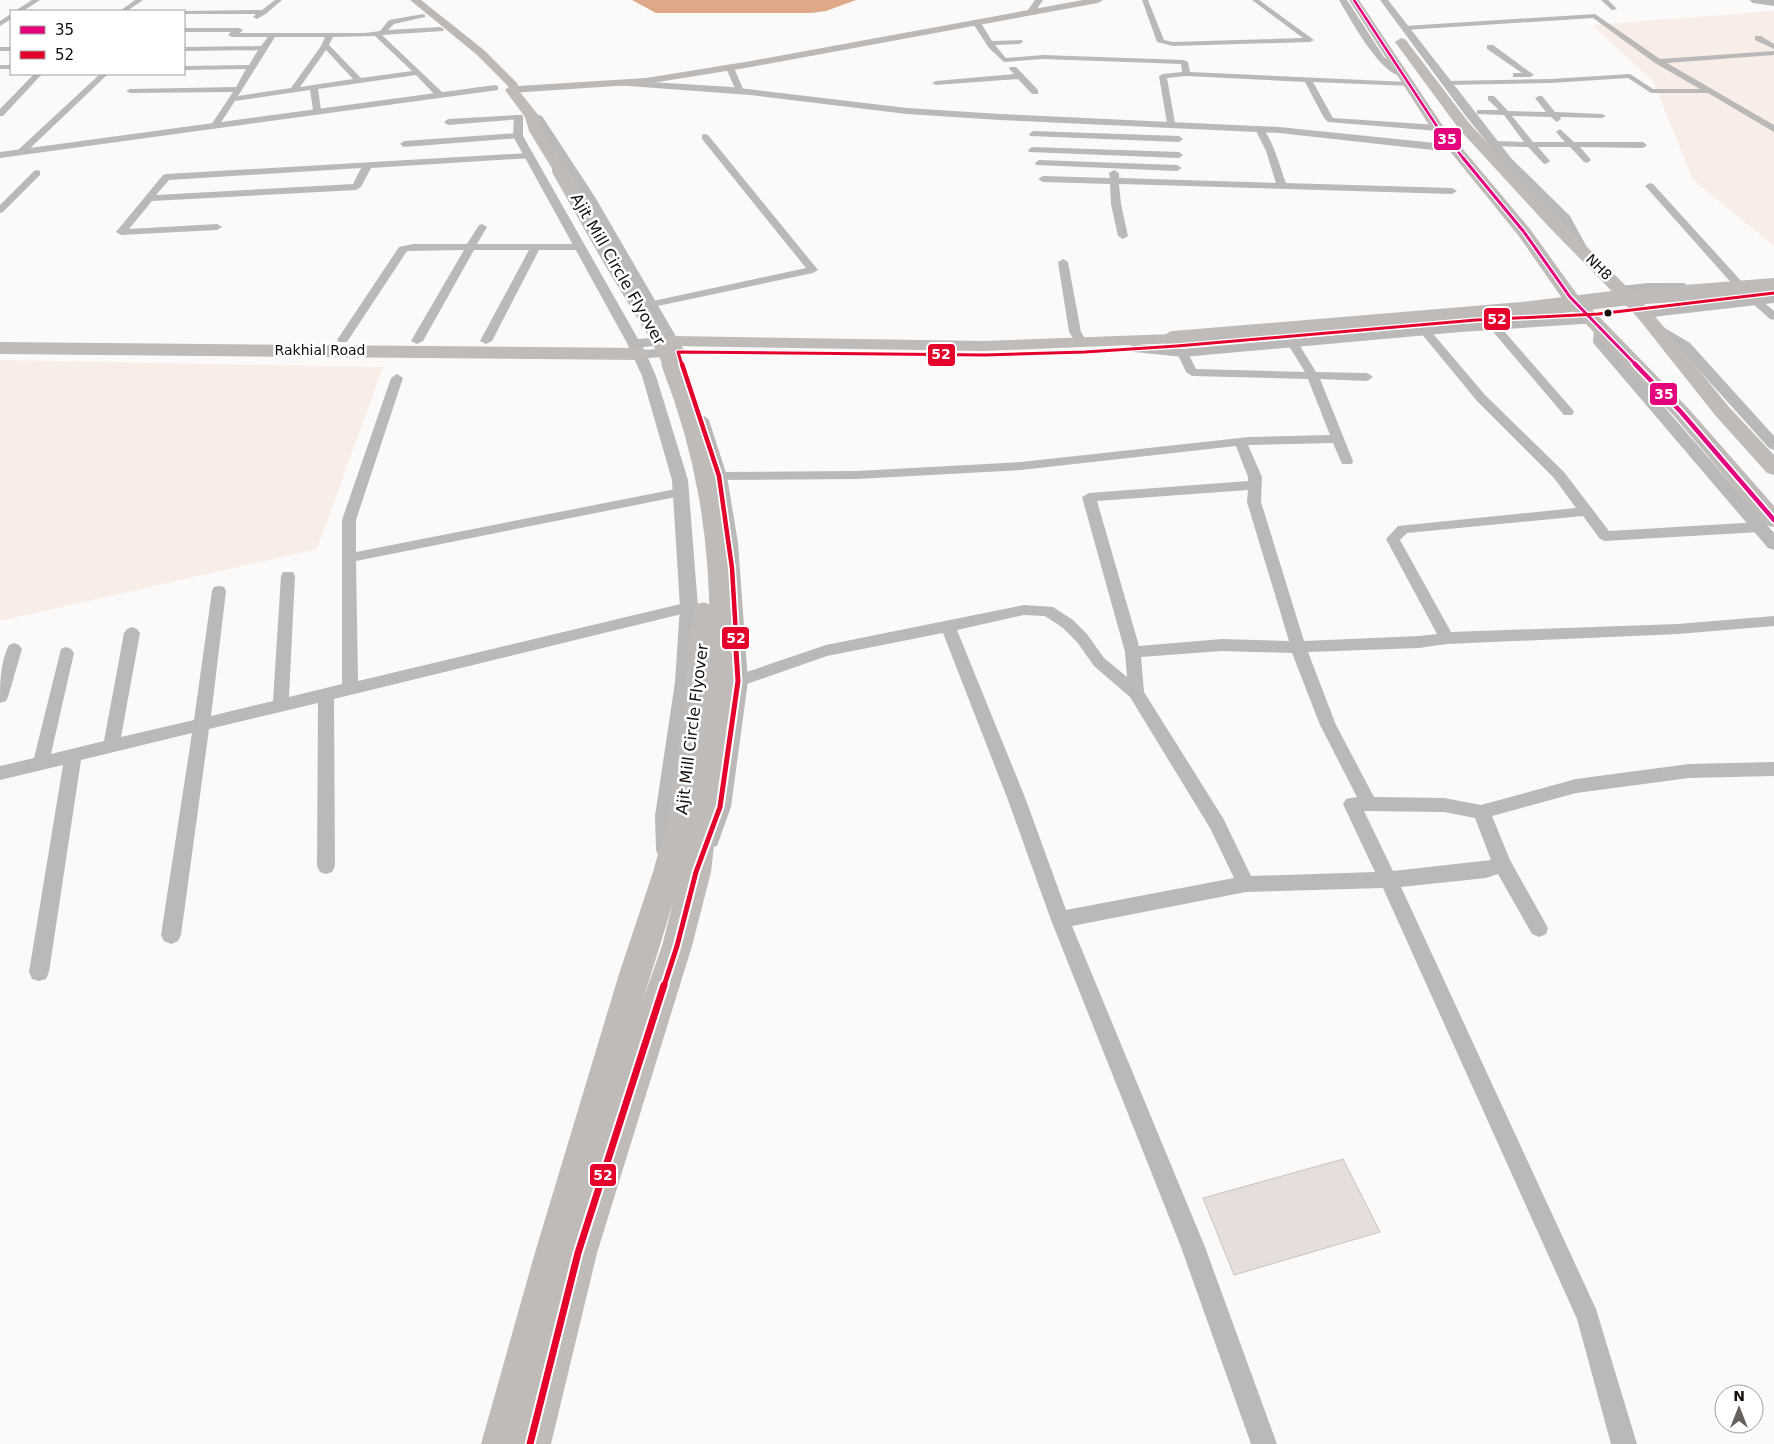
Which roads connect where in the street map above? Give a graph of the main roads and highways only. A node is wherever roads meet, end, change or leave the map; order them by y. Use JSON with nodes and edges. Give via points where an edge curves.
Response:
{"nodes":[{"id":1,"x":406,"y":0,"type":"edge"},
{"id":2,"x":415,"y":0,"type":"edge"},
{"id":3,"x":1088,"y":0,"type":"edge"},
{"id":4,"x":1098,"y":0,"type":"edge"},
{"id":5,"x":1354,"y":0,"type":"edge"},
{"id":6,"x":1372,"y":0,"type":"edge"},
{"id":7,"x":1033,"y":11,"type":"junction"},
{"id":8,"x":616,"y":82,"type":"junction"},
{"id":9,"x":503,"y":88,"type":"junction"},
{"id":10,"x":1518,"y":224,"type":"junction"},
{"id":11,"x":1556,"y":225,"type":"junction"},
{"id":12,"x":1774,"y":286,"type":"edge"},
{"id":13,"x":1774,"y":294,"type":"edge"},
{"id":14,"x":0,"y":335,"type":"edge"},
{"id":15,"x":1133,"y":345,"type":"junction"},
{"id":16,"x":1178,"y":346,"type":"junction"},
{"id":17,"x":0,"y":348,"type":"edge"},
{"id":18,"x":1690,"y":422,"type":"junction"},
{"id":19,"x":1734,"y":423,"type":"junction"},
{"id":20,"x":1774,"y":468,"type":"edge"},
{"id":21,"x":1767,"y":524,"type":"edge"},
{"id":22,"x":682,"y":872,"type":"junction"},
{"id":23,"x":502,"y":1444,"type":"edge"},
{"id":24,"x":530,"y":1444,"type":"edge"}],
"edges":[{"from":1,"to":9,"type":"main road","via":[[487,68]]},
{"from":2,"to":9,"type":"main road","via":[[480,52]]},
{"from":3,"to":7,"type":"main road"},
{"from":4,"to":7,"type":"main road"},
{"from":5,"to":10,"type":"main road","via":[[1438,128]]},
{"from":6,"to":11,"type":"main road","name":"NH8","via":[[1464,126]]},
{"from":7,"to":8,"type":"main road","via":[[749,63]]},
{"from":7,"to":8,"type":"main road","via":[[730,68]]},
{"from":8,"to":9,"type":"main road"},
{"from":9,"to":22,"type":"main road","name":"Ajit Mill Circle Flyover","bridge":true,"via":[[525,116],[657,361],[695,491],[703,636],[700,693],[681,821]]},
{"from":10,"to":11,"type":"main road","via":[[1521,220],[1536,218]]},
{"from":10,"to":18,"type":"main road","via":[[1570,298]]},
{"from":11,"to":19,"type":"main road","name":"NH8","via":[[1649,320]]},
{"from":12,"to":16,"type":"main road","bridge":true,"via":[[1595,301]]},
{"from":13,"to":16,"type":"main road","via":[[1634,311],[1467,321]]},
{"from":14,"to":17,"type":"main road","name":"Rakhial Road","via":[[486,341],[637,349]]},
{"from":15,"to":15,"type":"main road","via":[[1082,344],[676,347],[985,355],[1085,352]]},
{"from":15,"to":16,"type":"main road"},
{"from":18,"to":19,"type":"main road"},
{"from":18,"to":21,"type":"main road"},
{"from":19,"to":20,"type":"main road","name":"NH8"},
{"from":22,"to":23,"type":"main road","via":[[636,974],[553,1256]]},
{"from":22,"to":24,"type":"main road","via":[[677,946],[578,1253]]}]}
